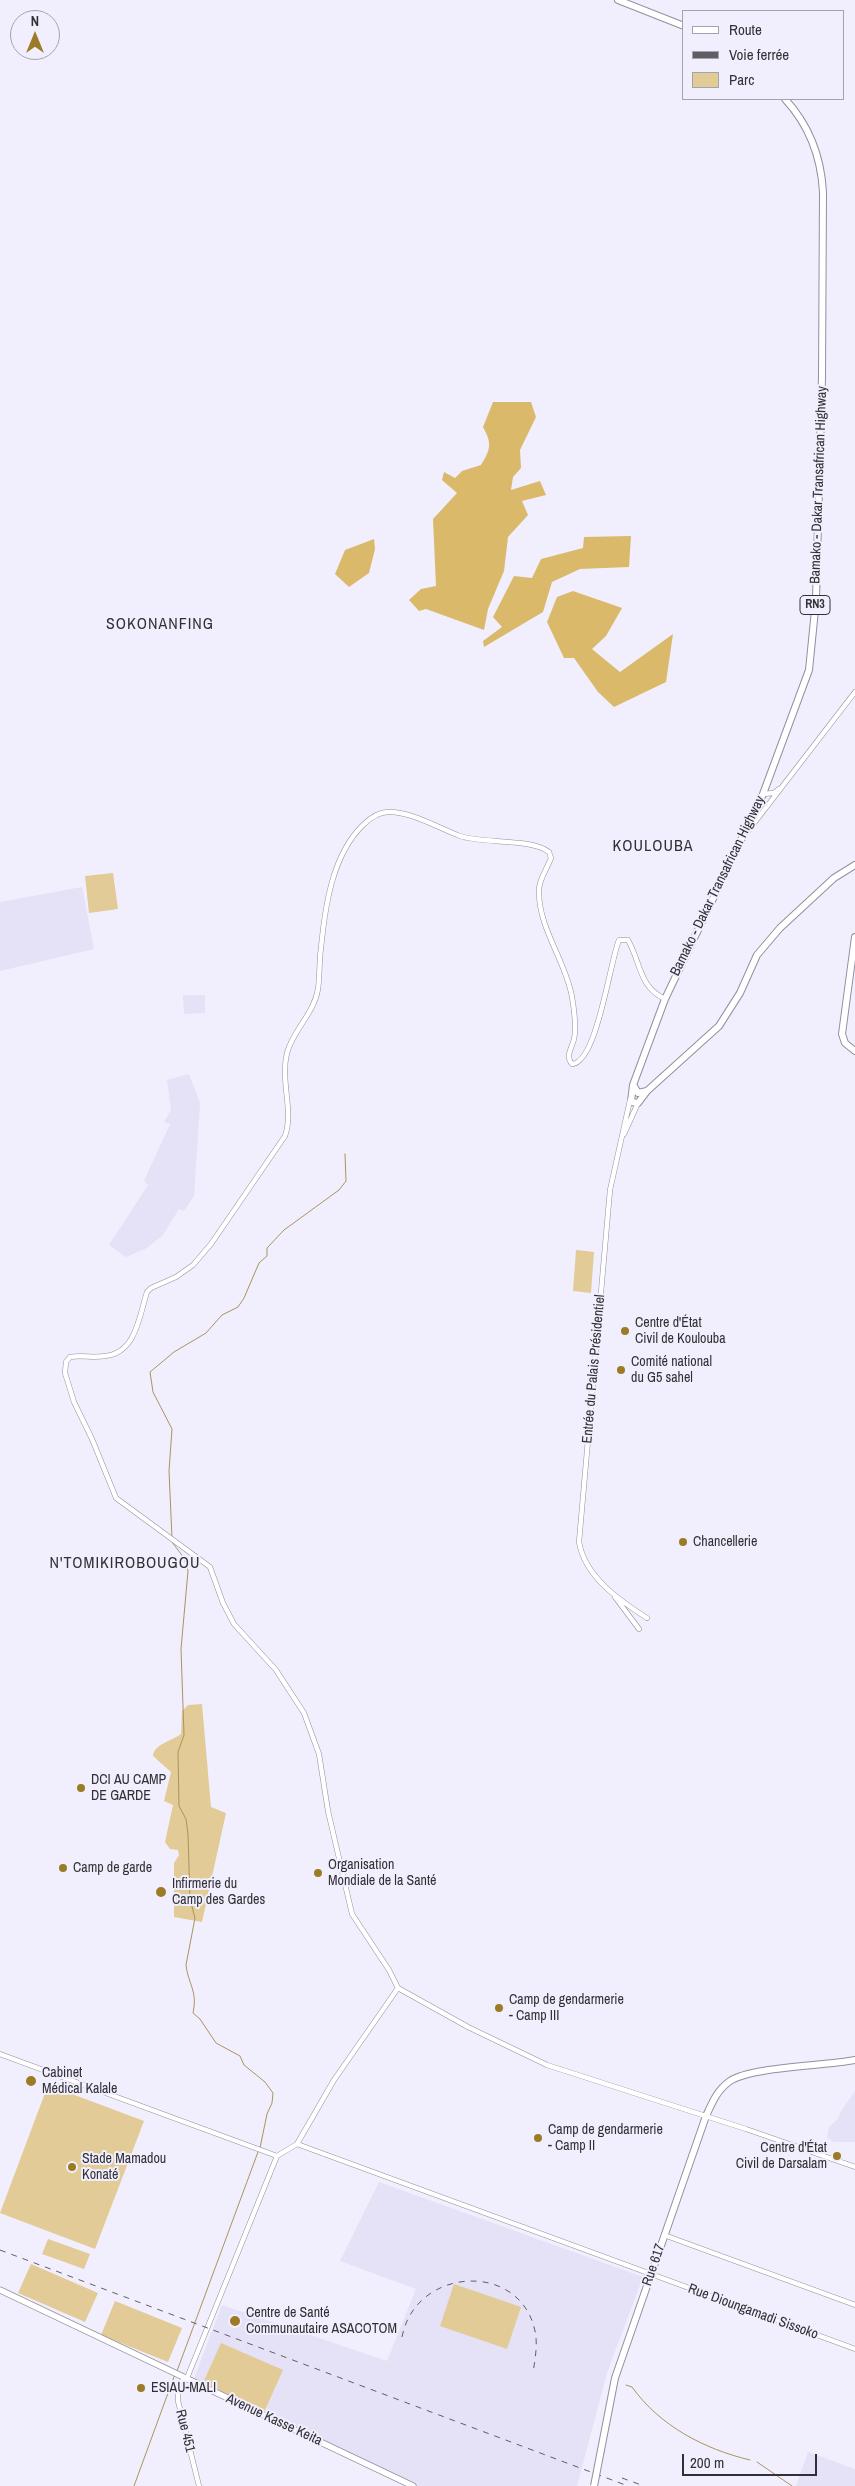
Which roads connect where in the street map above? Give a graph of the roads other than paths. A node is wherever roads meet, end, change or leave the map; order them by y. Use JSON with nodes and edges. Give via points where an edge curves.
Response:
{"nodes":[{"id":1,"x":618,"y":0,"type":"edge"},
{"id":2,"x":682,"y":25,"type":"edge"},
{"id":3,"x":786,"y":100,"type":"edge"},
{"id":4,"x":855,"y":692,"type":"edge"},
{"id":5,"x":786,"y":783,"type":"junction"},
{"id":6,"x":764,"y":794,"type":"junction"},
{"id":7,"x":743,"y":836,"type":"junction"},
{"id":8,"x":855,"y":865,"type":"edge"},
{"id":9,"x":855,"y":937,"type":"edge"},
{"id":10,"x":665,"y":999,"type":"junction"},
{"id":11,"x":855,"y":1051,"type":"edge"},
{"id":12,"x":633,"y":1085,"type":"junction"},
{"id":13,"x":647,"y":1091,"type":"junction"},
{"id":14,"x":630,"y":1100,"type":"junction"},
{"id":15,"x":638,"y":1103,"type":"junction"},
{"id":16,"x":621,"y":1140,"type":"junction"},
{"id":17,"x":609,"y":1590,"type":"junction"},
{"id":18,"x":647,"y":1618,"type":"dead end"},
{"id":19,"x":639,"y":1629,"type":"dead end"},
{"id":20,"x":398,"y":1988,"type":"junction"},
{"id":21,"x":0,"y":2054,"type":"edge"},
{"id":22,"x":855,"y":2060,"type":"edge"},
{"id":23,"x":706,"y":2116,"type":"junction"},
{"id":24,"x":297,"y":2144,"type":"junction"},
{"id":25,"x":277,"y":2156,"type":"junction"},
{"id":26,"x":855,"y":2167,"type":"edge"},
{"id":27,"x":664,"y":2235,"type":"junction"},
{"id":28,"x":651,"y":2275,"type":"junction"},
{"id":29,"x":0,"y":2290,"type":"edge"},
{"id":30,"x":855,"y":2305,"type":"edge"},
{"id":31,"x":855,"y":2349,"type":"edge"},
{"id":32,"x":186,"y":2378,"type":"junction"},
{"id":33,"x":200,"y":2486,"type":"edge"},
{"id":34,"x":413,"y":2486,"type":"edge"},
{"id":35,"x":594,"y":2486,"type":"edge"}],
"edges":[{"from":1,"to":2,"type":"highway"},
{"from":3,"to":6,"type":"highway","name":"Bamako - Dakar Transafrican Highway","number":"RN3","via":[[809,133],[819,158],[822,180],[822,377],[817,568],[809,670]]},
{"from":4,"to":5,"type":"street"},
{"from":5,"to":6,"type":"street","via":[[774,793]]},
{"from":5,"to":7,"type":"street"},
{"from":6,"to":7,"type":"highway","name":"Bamako - Dakar Transafrican Highway","number":"RN3"},
{"from":7,"to":10,"type":"highway","name":"Bamako - Dakar Transafrican Highway","number":"RN3"},
{"from":8,"to":13,"type":"highway","via":[[834,878],[780,928],[758,955],[740,993],[719,1026]]},
{"from":9,"to":11,"type":"highway","via":[[842,1034],[845,1043]]},
{"from":10,"to":12,"type":"highway","name":"Bamako - Dakar Transafrican Highway","number":"RN3"},
{"from":10,"to":20,"type":"street","via":[[648,987],[628,940],[619,940],[591,1041],[581,1060],[572,1064],[569,1055],[574,1031],[569,982],[546,923],[539,890],[551,858],[549,852],[536,846],[464,837],[406,814],[377,814],[353,834],[343,851],[329,898],[315,1001],[287,1053],[284,1086],[289,1122],[284,1136],[193,1266],[147,1292],[129,1346],[115,1354],[79,1355],[70,1357],[66,1362],[65,1373],[74,1402],[116,1498],[210,1567],[234,1624],[276,1670],[304,1713],[319,1754],[328,1811],[352,1914]]},
{"from":12,"to":13,"type":"highway","via":[[638,1094]]},
{"from":12,"to":14,"type":"highway","number":"RN3"},
{"from":13,"to":15,"type":"highway"},
{"from":14,"to":15,"type":"highway"},
{"from":14,"to":16,"type":"street","name":"Entrée du Palais Présidentiel"},
{"from":15,"to":16,"type":"street","name":"Entrée du Palais Présidentiel"},
{"from":16,"to":17,"type":"street","name":"Entrée du Palais Présidentiel","via":[[610,1190],[579,1531],[583,1558]]},
{"from":17,"to":18,"type":"street","name":"Entrée du Palais Présidentiel"},
{"from":17,"to":19,"type":"street","name":"Entrée du Palais Présidentiel"},
{"from":20,"to":23,"type":"street","via":[[468,2027],[547,2065]]},
{"from":20,"to":24,"type":"street","via":[[334,2080]]},
{"from":21,"to":25,"type":"street"},
{"from":22,"to":23,"type":"highway","name":"Rue 617","via":[[741,2076],[722,2087]]},
{"from":23,"to":26,"type":"street"},
{"from":23,"to":27,"type":"highway","name":"Rue 617"},
{"from":24,"to":25,"type":"street"},
{"from":24,"to":28,"type":"street","name":"Rue Dioungamadi Sissoko"},
{"from":25,"to":32,"type":"street","name":"Rue 451"},
{"from":27,"to":28,"type":"highway","name":"Rue 617"},
{"from":27,"to":30,"type":"street"},
{"from":28,"to":31,"type":"street","name":"Rue Dioungamadi Sissoko"},
{"from":28,"to":35,"type":"highway","name":"Rue 617","bridge":true,"via":[[614,2378]]},
{"from":29,"to":32,"type":"main road","name":"Avenue Kasse Keita"},
{"from":32,"to":33,"type":"street","name":"Rue 451","via":[[178,2387],[178,2401]]},
{"from":32,"to":34,"type":"main road","name":"Avenue Kasse Keita"}]}
